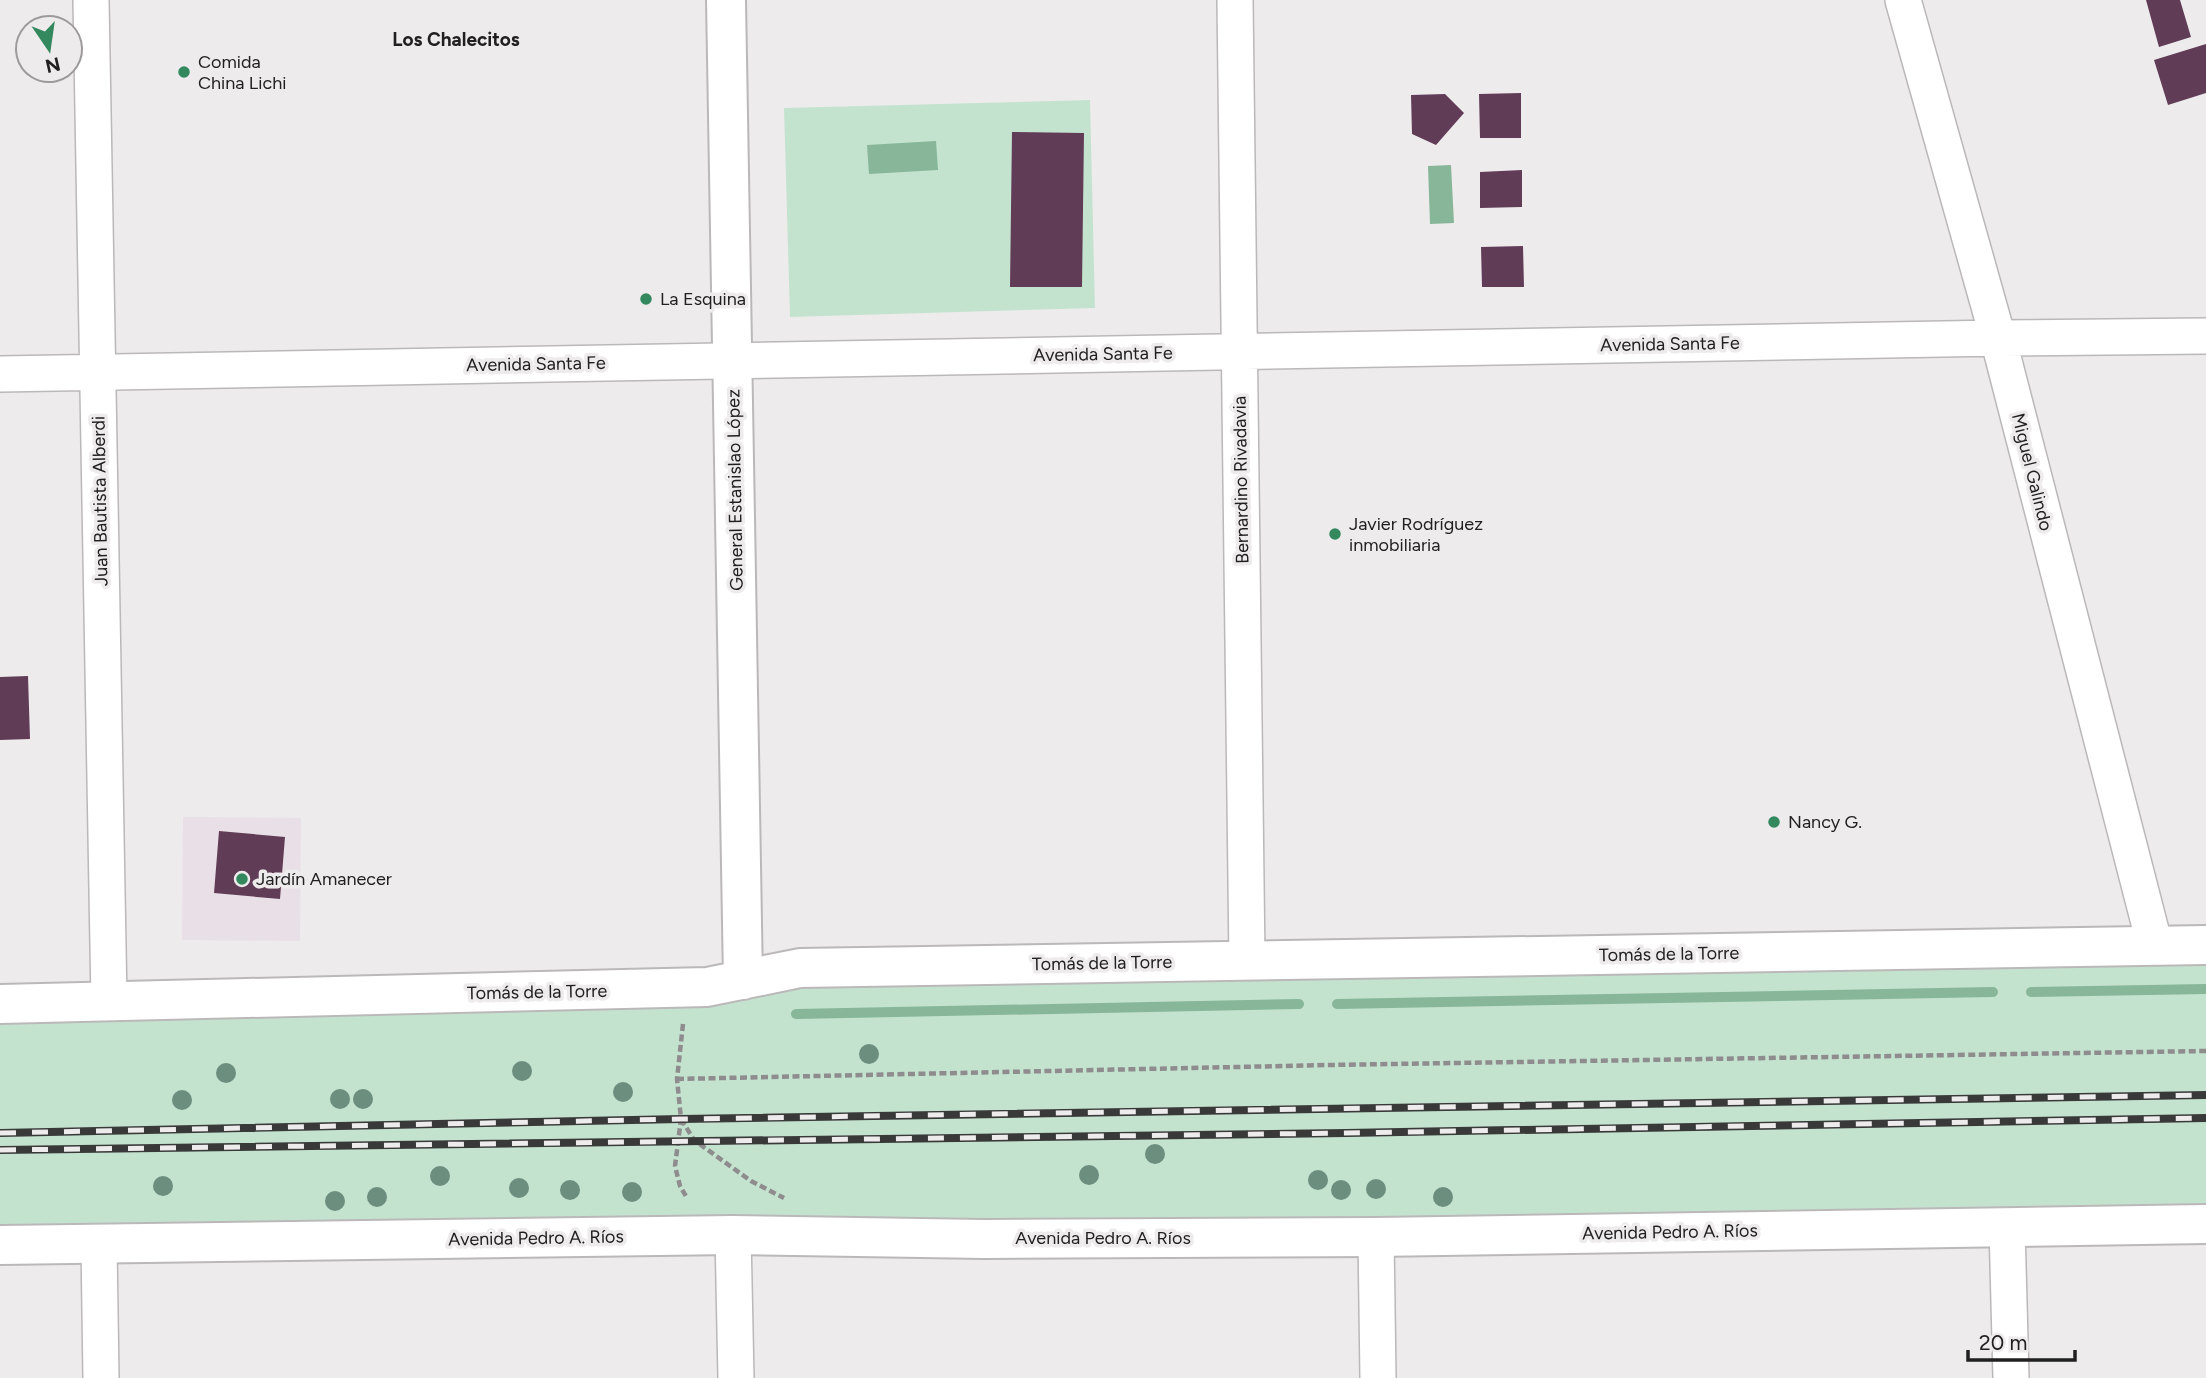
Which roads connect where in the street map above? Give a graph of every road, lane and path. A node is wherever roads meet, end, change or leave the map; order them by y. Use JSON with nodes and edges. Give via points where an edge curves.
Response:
{"nodes":[{"id":1,"x":90,"y":0,"type":"edge"},
{"id":2,"x":726,"y":0,"type":"edge"},
{"id":3,"x":1235,"y":0,"type":"edge"},
{"id":4,"x":1903,"y":0,"type":"edge"},
{"id":5,"x":2206,"y":336,"type":"edge"},
{"id":6,"x":1998,"y":338,"type":"junction"},
{"id":7,"x":1240,"y":352,"type":"junction"},
{"id":8,"x":733,"y":360,"type":"junction"},
{"id":9,"x":97,"y":372,"type":"junction"},
{"id":10,"x":0,"y":374,"type":"edge"},
{"id":11,"x":2206,"y":945,"type":"edge"},
{"id":12,"x":2155,"y":946,"type":"junction"},
{"id":13,"x":1247,"y":961,"type":"junction"},
{"id":14,"x":743,"y":980,"type":"junction"},
{"id":15,"x":109,"y":1002,"type":"junction"},
{"id":16,"x":0,"y":1004,"type":"edge"},
{"id":17,"x":686,"y":1013,"type":"dead end"},
{"id":18,"x":2206,"y":1051,"type":"edge"},
{"id":19,"x":677,"y":1079,"type":"junction"},
{"id":20,"x":681,"y":1119,"type":"junction"},
{"id":21,"x":785,"y":1199,"type":"dead end"},
{"id":22,"x":2206,"y":1224,"type":"edge"},
{"id":23,"x":2007,"y":1227,"type":"junction"},
{"id":24,"x":720,"y":1236,"type":"junction"},
{"id":25,"x":1376,"y":1237,"type":"junction"},
{"id":26,"x":99,"y":1244,"type":"junction"},
{"id":27,"x":0,"y":1245,"type":"edge"},
{"id":28,"x":101,"y":1378,"type":"edge"},
{"id":29,"x":736,"y":1378,"type":"edge"},
{"id":30,"x":1378,"y":1378,"type":"edge"},
{"id":31,"x":2011,"y":1378,"type":"edge"}],
"edges":[{"from":1,"to":9,"type":"street","name":"Juan Bautista Alberdi"},
{"from":2,"to":8,"type":"street","name":"General Estanislao López"},
{"from":3,"to":7,"type":"street","name":"Bernardino Rivadavia"},
{"from":4,"to":6,"type":"street","name":"Miguel Galindo"},
{"from":5,"to":6,"type":"street","name":"Avenida Santa Fe"},
{"from":6,"to":7,"type":"street","name":"Avenida Santa Fe"},
{"from":6,"to":12,"type":"street","name":"Miguel Galindo"},
{"from":7,"to":8,"type":"street","name":"Avenida Santa Fe"},
{"from":7,"to":13,"type":"street","name":"Bernardino Rivadavia"},
{"from":8,"to":9,"type":"street","name":"Avenida Santa Fe"},
{"from":8,"to":14,"type":"street","name":"General Estanislao López"},
{"from":9,"to":10,"type":"street","name":"Avenida Santa Fe"},
{"from":9,"to":15,"type":"street","name":"Juan Bautista Alberdi"},
{"from":11,"to":12,"type":"street","name":"Tomás de la Torre"},
{"from":12,"to":13,"type":"street","name":"Tomás de la Torre"},
{"from":13,"to":14,"type":"street","name":"Tomás de la Torre","via":[[800,968]]},
{"from":14,"to":15,"type":"street","name":"Tomás de la Torre","via":[[707,988]]},
{"from":15,"to":16,"type":"street","name":"Tomás de la Torre"},
{"from":17,"to":19,"type":"path"},
{"from":18,"to":19,"type":"path"},
{"from":19,"to":20,"type":"path"},
{"from":20,"to":21,"type":"path","via":[[694,1140]]},
{"from":20,"to":24,"type":"path","via":[[675,1166],[680,1186]]},
{"from":22,"to":23,"type":"street","name":"Avenida Pedro A. Ríos"},
{"from":23,"to":25,"type":"street","name":"Avenida Pedro A. Ríos"},
{"from":23,"to":31,"type":"street"},
{"from":24,"to":25,"type":"street","name":"Avenida Pedro A. Ríos"},
{"from":24,"to":26,"type":"street","name":"Avenida Pedro A. Ríos"},
{"from":24,"to":29,"type":"street"},
{"from":25,"to":30,"type":"street"},
{"from":26,"to":27,"type":"street","name":"Avenida Pedro A. Ríos"},
{"from":26,"to":28,"type":"street"}]}
